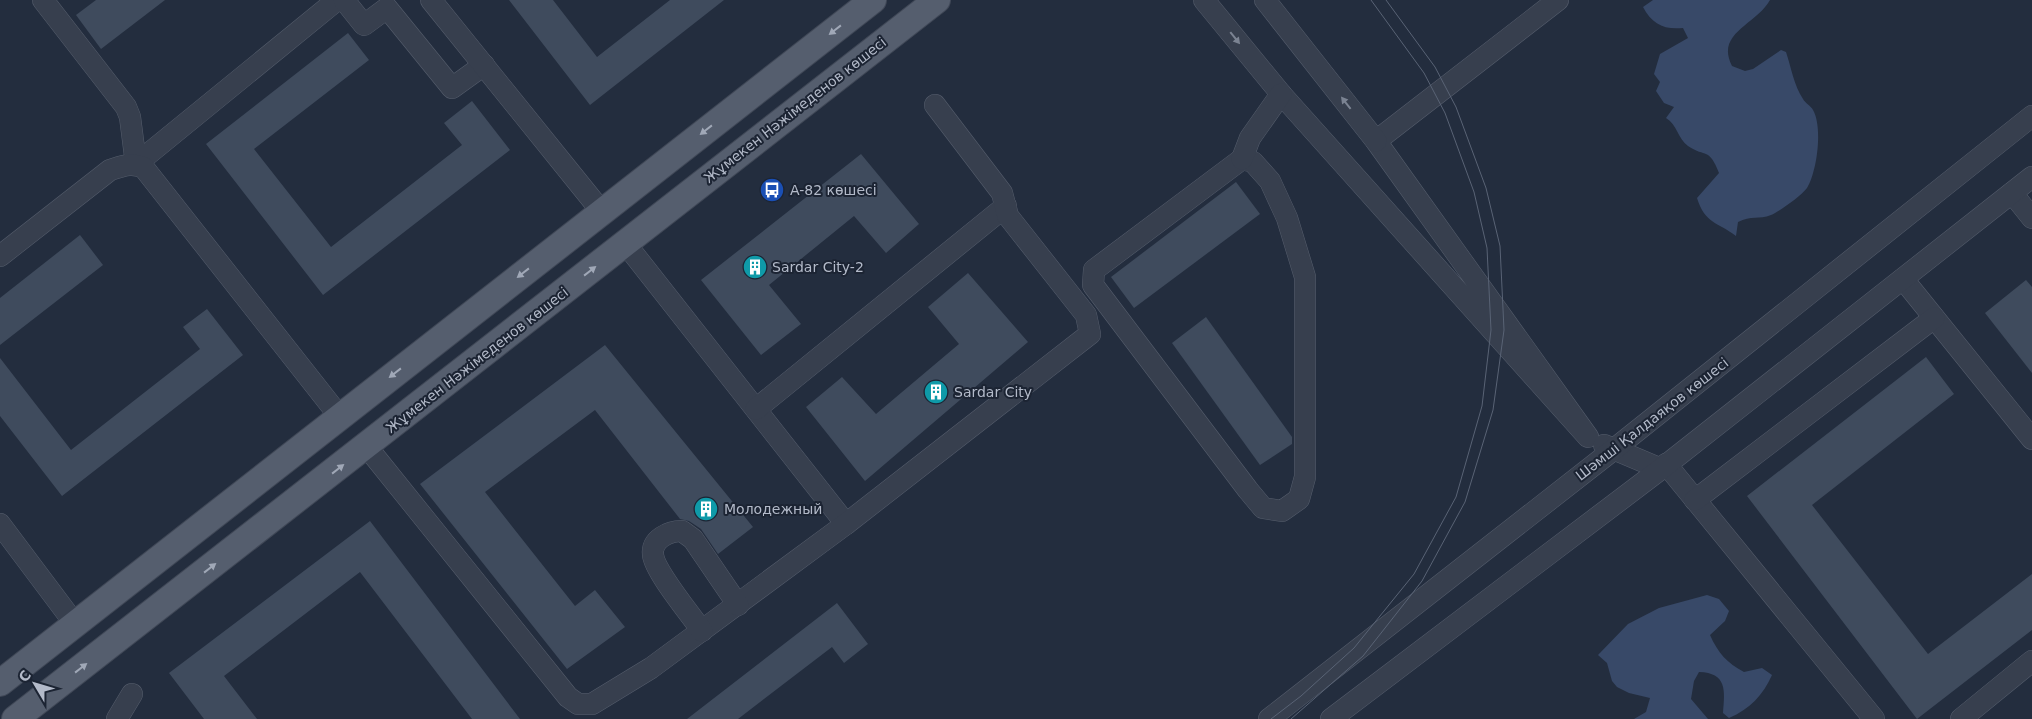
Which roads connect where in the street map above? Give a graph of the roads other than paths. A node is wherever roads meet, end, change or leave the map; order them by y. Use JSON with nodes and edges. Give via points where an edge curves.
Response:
{"nodes":[{"id":1,"x":43,"y":0,"type":"edge"},
{"id":2,"x":337,"y":0,"type":"edge"},
{"id":3,"x":344,"y":0,"type":"edge"},
{"id":4,"x":431,"y":0,"type":"edge"},
{"id":5,"x":1204,"y":0,"type":"edge"},
{"id":6,"x":1265,"y":0,"type":"edge"},
{"id":7,"x":1558,"y":0,"type":"edge"},
{"id":8,"x":937,"y":1,"type":"edge"},
{"id":9,"x":860,"y":4,"type":"edge"},
{"id":10,"x":484,"y":65,"type":"junction"},
{"id":11,"x":1282,"y":94,"type":"junction"},
{"id":12,"x":935,"y":105,"type":"dead end"},
{"id":13,"x":2032,"y":116,"type":"edge"},
{"id":14,"x":1376,"y":141,"type":"junction"},
{"id":15,"x":1242,"y":159,"type":"junction"},
{"id":16,"x":136,"y":164,"type":"junction"},
{"id":17,"x":2032,"y":177,"type":"edge"},
{"id":18,"x":2012,"y":193,"type":"junction"},
{"id":19,"x":1006,"y":206,"type":"junction"},
{"id":20,"x":602,"y":212,"type":"junction"},
{"id":21,"x":2032,"y":218,"type":"edge"},
{"id":22,"x":626,"y":243,"type":"junction"},
{"id":23,"x":0,"y":256,"type":"edge"},
{"id":24,"x":1903,"y":278,"type":"junction"},
{"id":25,"x":1116,"y":316,"type":"junction"},
{"id":26,"x":1934,"y":318,"type":"junction"},
{"id":27,"x":1090,"y":334,"type":"junction"},
{"id":28,"x":756,"y":409,"type":"junction"},
{"id":29,"x":340,"y":417,"type":"junction"},
{"id":30,"x":1588,"y":437,"type":"junction"},
{"id":31,"x":2032,"y":439,"type":"edge"},
{"id":32,"x":367,"y":446,"type":"junction"},
{"id":33,"x":1613,"y":450,"type":"junction"},
{"id":34,"x":1664,"y":467,"type":"junction"},
{"id":35,"x":1695,"y":500,"type":"junction"},
{"id":36,"x":0,"y":524,"type":"edge"},
{"id":37,"x":846,"y":524,"type":"junction"},
{"id":38,"x":738,"y":605,"type":"junction"},
{"id":39,"x":75,"y":624,"type":"junction"},
{"id":40,"x":702,"y":631,"type":"junction"},
{"id":41,"x":2032,"y":661,"type":"edge"},
{"id":42,"x":0,"y":683,"type":"edge"},
{"id":43,"x":132,"y":694,"type":"dead end"},
{"id":44,"x":15,"y":719,"type":"edge"},
{"id":45,"x":117,"y":719,"type":"edge"},
{"id":46,"x":1269,"y":719,"type":"edge"},
{"id":47,"x":1331,"y":719,"type":"edge"},
{"id":48,"x":1874,"y":719,"type":"edge"},
{"id":49,"x":1961,"y":719,"type":"edge"}],
"edges":[{"from":1,"to":16,"type":"street","via":[[126,107]]},
{"from":2,"to":16,"type":"street"},
{"from":3,"to":10,"type":"street","via":[[364,25],[386,8],[452,88]]},
{"from":4,"to":10,"type":"street"},
{"from":5,"to":11,"type":"street","one_way":true},
{"from":14,"to":6,"type":"street","one_way":true},
{"from":7,"to":14,"type":"street"},
{"from":8,"to":22,"type":"main road","name":"Жұмекен Нәжімеденов көшесі"},
{"from":9,"to":20,"type":"main road","one_way":true},
{"from":10,"to":20,"type":"street"},
{"from":11,"to":15,"type":"street","via":[[1250,138]]},
{"from":11,"to":30,"type":"street"},
{"from":12,"to":19,"type":"street","via":[[1002,193]]},
{"from":13,"to":33,"type":"street","name":"Шәмші Қалдаяқов көшесі"},
{"from":14,"to":30,"type":"street"},
{"from":15,"to":25,"type":"street","via":[[1094,270],[1093,285]]},
{"from":15,"to":25,"type":"street","via":[[1254,162],[1270,181],[1287,218],[1305,278],[1305,477],[1299,499],[1282,511],[1263,508]]},
{"from":16,"to":23,"type":"street","via":[[110,170]]},
{"from":16,"to":29,"type":"street","via":[[144,168]]},
{"from":17,"to":18,"type":"street"},
{"from":18,"to":21,"type":"street"},
{"from":18,"to":24,"type":"street"},
{"from":19,"to":27,"type":"street","via":[[1008,216],[1086,315]]},
{"from":19,"to":28,"type":"street"},
{"from":20,"to":22,"type":"main road"},
{"from":20,"to":29,"type":"main road","one_way":true},
{"from":22,"to":28,"type":"street"},
{"from":32,"to":22,"type":"main road","name":"Жұмекен Нәжімеденов көшесі","one_way":true},
{"from":24,"to":26,"type":"street"},
{"from":24,"to":34,"type":"street"},
{"from":25,"to":27,"type":"street"},
{"from":26,"to":31,"type":"street"},
{"from":26,"to":35,"type":"street"},
{"from":27,"to":37,"type":"street"},
{"from":28,"to":37,"type":"street"},
{"from":29,"to":39,"type":"main road"},
{"from":30,"to":33,"type":"street"},
{"from":32,"to":40,"type":"street","via":[[568,697],[578,704],[592,704],[651,668]]},
{"from":44,"to":32,"type":"main road","name":"Жұмекен Нәжімеденов көшесі","one_way":true},
{"from":33,"to":34,"type":"street"},
{"from":33,"to":46,"type":"street","name":"Шәмші Қалдаяқов көшесі"},
{"from":34,"to":35,"type":"street"},
{"from":34,"to":47,"type":"street"},
{"from":35,"to":48,"type":"street"},
{"from":36,"to":39,"type":"street"},
{"from":37,"to":38,"type":"street"},
{"from":38,"to":40,"type":"street"},
{"from":38,"to":40,"type":"street","via":[[692,539],[682,530],[662,536],[652,555]]},
{"from":39,"to":42,"type":"main road"},
{"from":41,"to":49,"type":"street"},
{"from":43,"to":45,"type":"street"}]}
